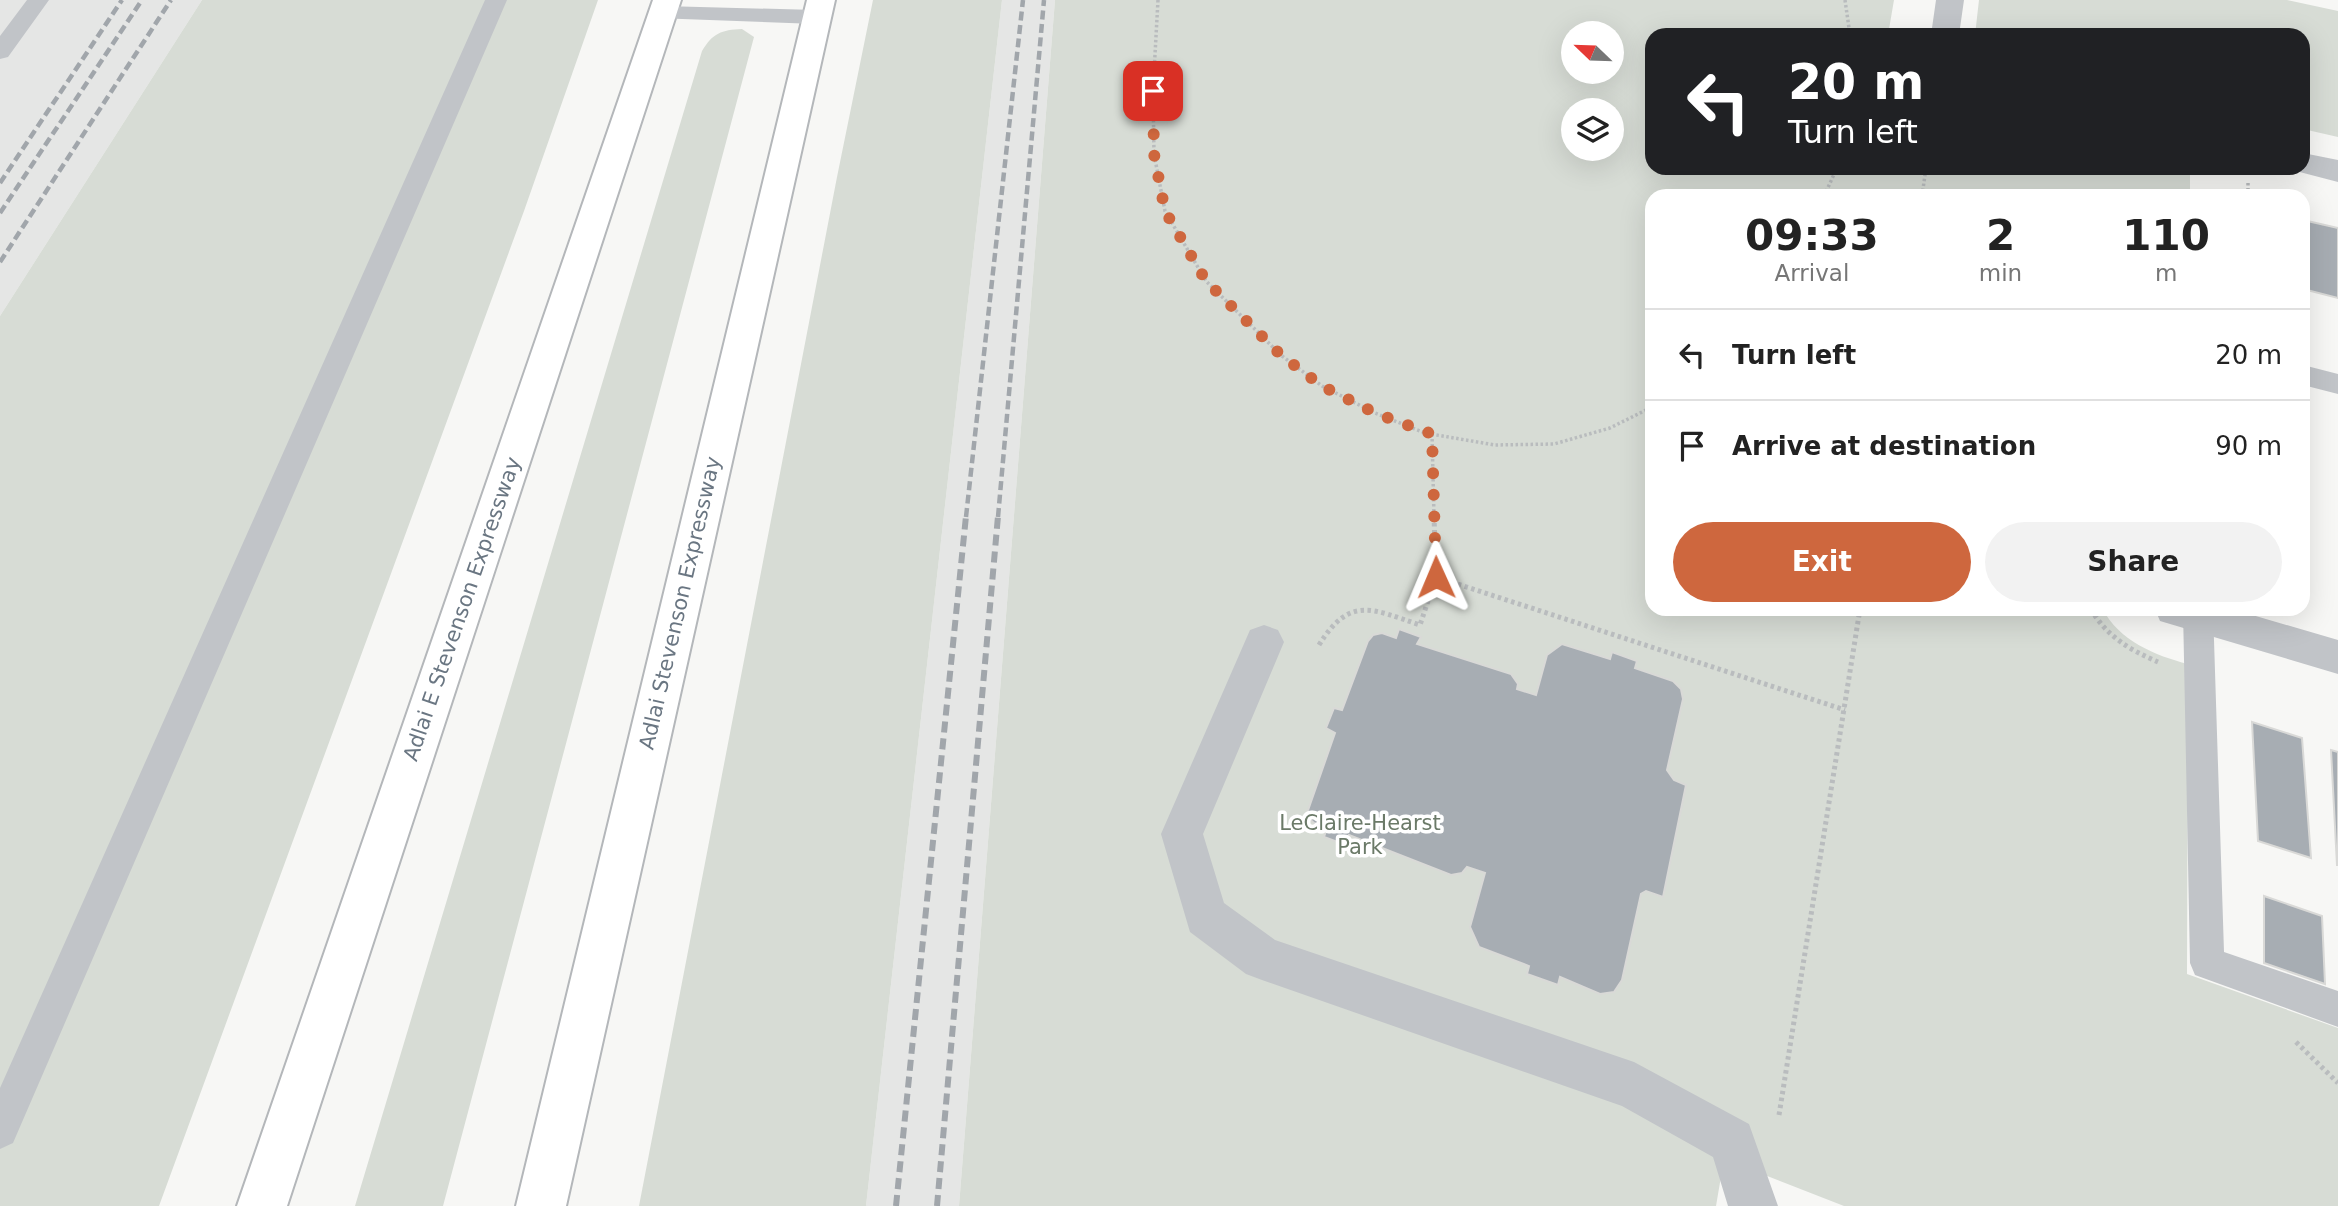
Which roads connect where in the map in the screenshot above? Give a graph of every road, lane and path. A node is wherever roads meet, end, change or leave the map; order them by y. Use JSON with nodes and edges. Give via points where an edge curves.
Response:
{"nodes":[{"id":1,"x":38,"y":0,"type":"edge"},
{"id":2,"x":496,"y":0,"type":"edge"},
{"id":3,"x":1158,"y":0,"type":"edge"},
{"id":4,"x":1845,"y":0,"type":"edge"},
{"id":5,"x":1950,"y":0,"type":"edge"},
{"id":6,"x":665,"y":6,"type":"edge"},
{"id":7,"x":818,"y":9,"type":"edge"},
{"id":8,"x":1849,"y":28,"type":"edge"},
{"id":9,"x":1946,"y":28,"type":"edge"},
{"id":10,"x":0,"y":52,"type":"edge"},
{"id":11,"x":2310,"y":165,"type":"edge"},
{"id":12,"x":2338,"y":171,"type":"edge"},
{"id":13,"x":2248,"y":183,"type":"dead end"},
{"id":14,"x":2248,"y":189,"type":"edge"},
{"id":15,"x":2310,"y":377,"type":"edge"},
{"id":16,"x":2338,"y":384,"type":"edge"},
{"id":17,"x":1645,"y":410,"type":"edge"},
{"id":18,"x":1432,"y":434,"type":"junction"},
{"id":19,"x":1436,"y":577,"type":"junction"},
{"id":20,"x":1859,"y":616,"type":"edge"},
{"id":21,"x":2095,"y":616,"type":"edge"},
{"id":22,"x":2189,"y":616,"type":"edge"},
{"id":23,"x":2205,"y":616,"type":"edge"},
{"id":24,"x":1264,"y":642,"type":"dead end"},
{"id":25,"x":1319,"y":645,"type":"dead end"},
{"id":26,"x":2338,"y":657,"type":"edge"},
{"id":27,"x":2169,"y":667,"type":"dead end"},
{"id":28,"x":1845,"y":710,"type":"junction"},
{"id":29,"x":2338,"y":1009,"type":"edge"},
{"id":30,"x":1779,"y":1115,"type":"dead end"},
{"id":31,"x":0,"y":1130,"type":"edge"},
{"id":32,"x":262,"y":1206,"type":"edge"},
{"id":33,"x":541,"y":1206,"type":"edge"},
{"id":34,"x":1753,"y":1206,"type":"edge"}],
"edges":[{"from":1,"to":10,"type":"lane"},
{"from":2,"to":31,"type":"lane"},
{"from":3,"to":18,"type":"path","via":[[1154,154],[1165,211],[1206,281],[1282,356],[1322,386],[1375,413]]},
{"from":4,"to":8,"type":"path"},
{"from":5,"to":9,"type":"street"},
{"from":6,"to":7,"type":"lane"},
{"from":6,"to":32,"type":"highway","name":"Adlai E Stevenson Expressway"},
{"from":7,"to":33,"type":"highway","name":"Adlai Stevenson Expressway"},
{"from":11,"to":12,"type":"street"},
{"from":13,"to":14,"type":"path"},
{"from":15,"to":16,"type":"lane"},
{"from":17,"to":18,"type":"path","via":[[1610,428],[1554,444],[1495,445]]},
{"from":18,"to":19,"type":"path"},
{"from":19,"to":25,"type":"path","via":[[1420,625],[1357,609],[1339,616]]},
{"from":19,"to":28,"type":"path"},
{"from":20,"to":28,"type":"path"},
{"from":21,"to":27,"type":"path","via":[[2105,631],[2125,646]]},
{"from":22,"to":29,"type":"lane","via":[[2207,963]]},
{"from":23,"to":26,"type":"street"},
{"from":24,"to":34,"type":"street","via":[[1182,834],[1206,916],[1262,958],[1634,1086],[1732,1141]]},
{"from":28,"to":30,"type":"path"}]}
